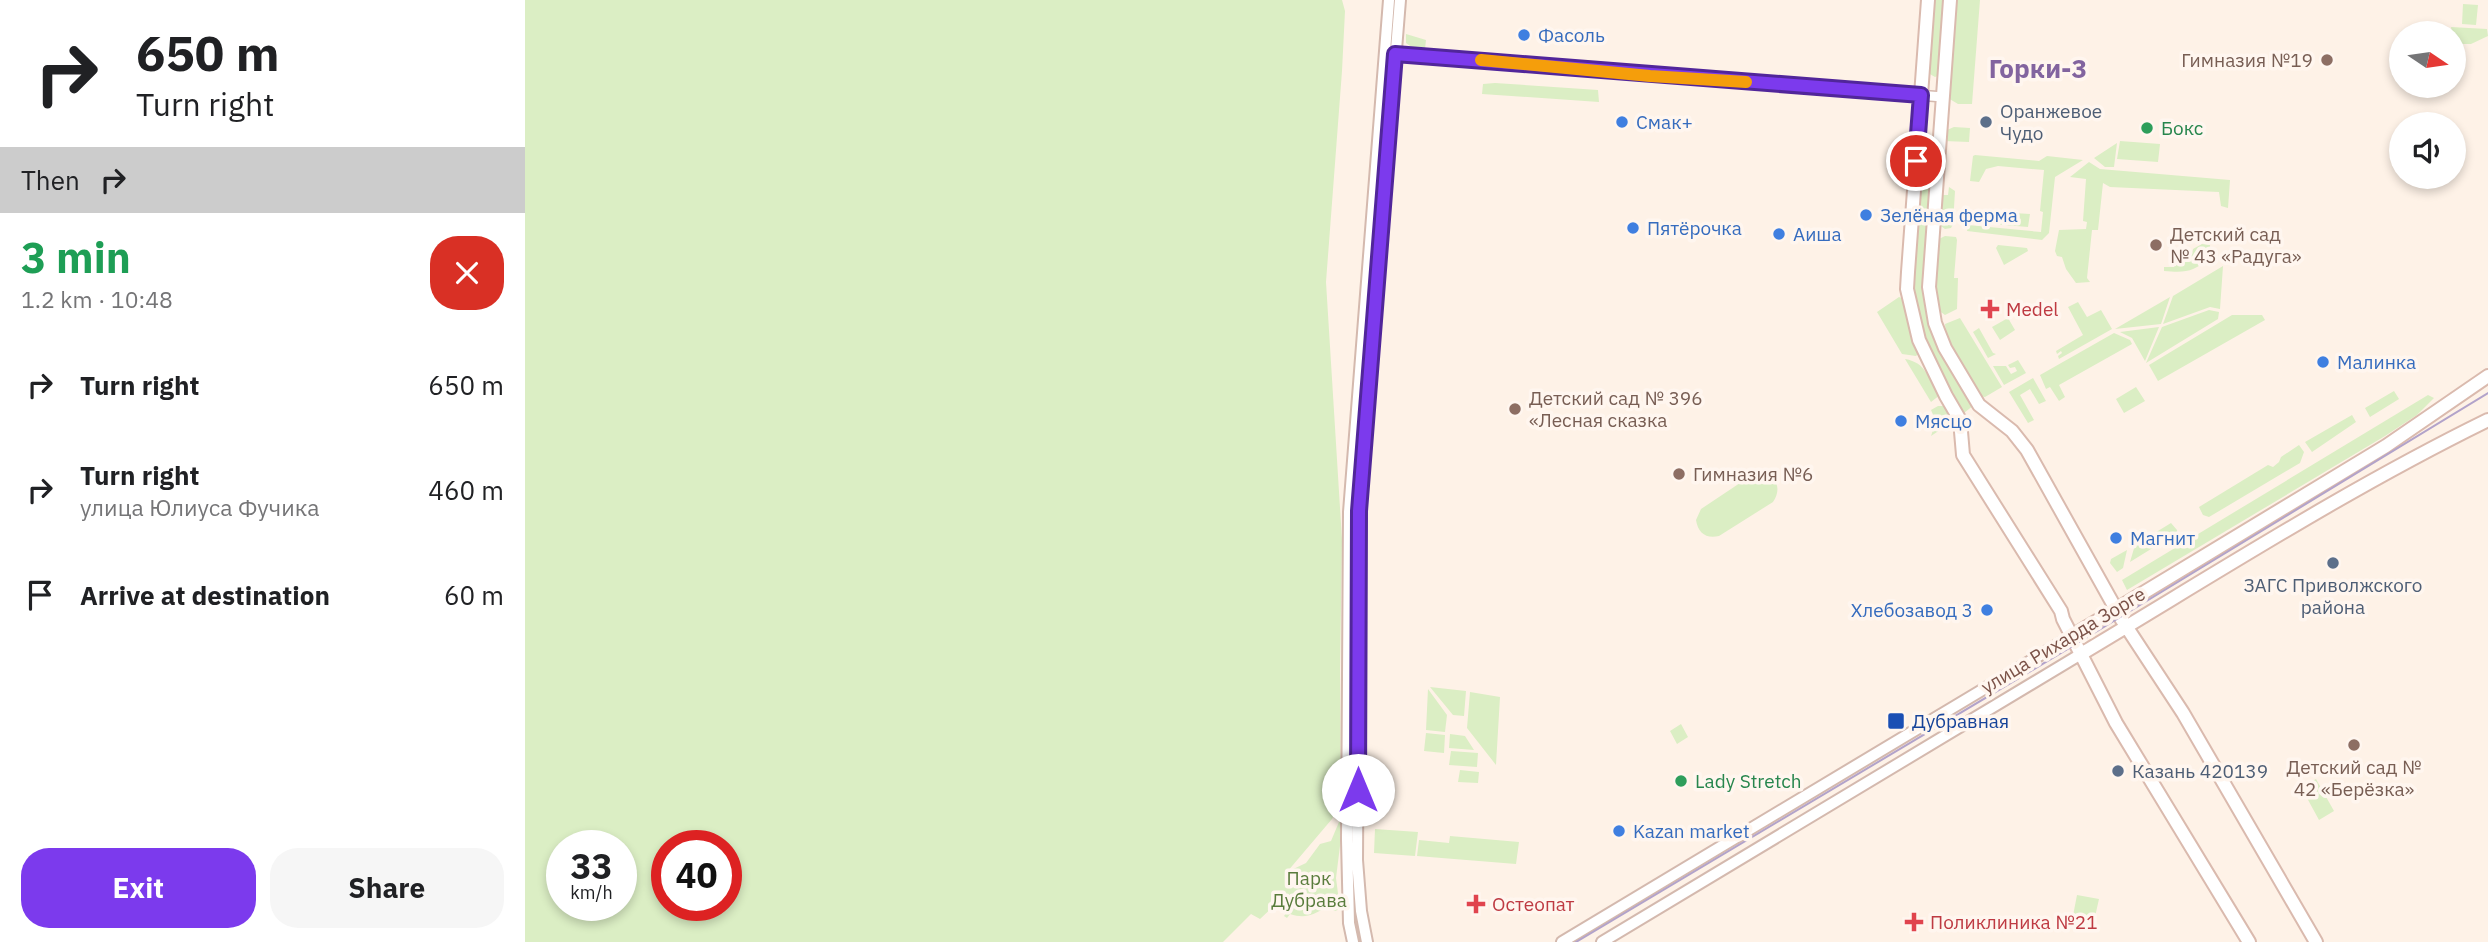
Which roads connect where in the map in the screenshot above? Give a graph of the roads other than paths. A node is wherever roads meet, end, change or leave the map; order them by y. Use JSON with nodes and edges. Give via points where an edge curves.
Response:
{"nodes":[{"id":1,"x":1389,"y":0,"type":"edge"},
{"id":2,"x":1400,"y":0,"type":"edge"},
{"id":3,"x":1929,"y":0,"type":"edge"},
{"id":4,"x":1950,"y":0,"type":"edge"},
{"id":5,"x":1390,"y":54,"type":"junction"},
{"id":6,"x":1921,"y":95,"type":"junction"},
{"id":7,"x":1943,"y":97,"type":"junction"},
{"id":8,"x":2488,"y":376,"type":"edge"},
{"id":9,"x":2488,"y":420,"type":"edge"},
{"id":10,"x":2116,"y":608,"type":"junction"},
{"id":11,"x":2126,"y":626,"type":"junction"},
{"id":12,"x":2072,"y":636,"type":"junction"},
{"id":13,"x":2081,"y":654,"type":"junction"},
{"id":14,"x":1353,"y":942,"type":"edge"},
{"id":15,"x":1367,"y":942,"type":"edge"},
{"id":16,"x":1562,"y":942,"type":"edge"},
{"id":17,"x":1602,"y":942,"type":"edge"},
{"id":18,"x":2249,"y":942,"type":"edge"},
{"id":19,"x":2316,"y":942,"type":"edge"}],
"edges":[{"from":1,"to":5,"type":"street"},
{"from":2,"to":5,"type":"street"},
{"from":3,"to":6,"type":"main road"},
{"from":4,"to":7,"type":"main road"},
{"from":5,"to":6,"type":"street"},
{"from":5,"to":14,"type":"street","via":[[1349,512],[1347,859]]},
{"from":5,"to":15,"type":"street","via":[[1358,526],[1357,860]]},
{"from":6,"to":7,"type":"street"},
{"from":6,"to":12,"type":"main road","via":[[1907,289],[1919,340],[1960,420],[1963,456],[2061,611]]},
{"from":7,"to":10,"type":"main road","via":[[1929,286],[1935,323],[1979,405],[2012,431],[2027,450]]},
{"from":8,"to":10,"type":"main road","name":"улица Рихарда Зорге","via":[[2386,446]]},
{"from":9,"to":11,"type":"main road","name":"улица Рихарда Зорге","via":[[2418,454]]},
{"from":10,"to":11,"type":"main road"},
{"from":10,"to":12,"type":"main road","name":"улица Рихарда Зорге"},
{"from":11,"to":13,"type":"main road","name":"улица Рихарда Зорге"},
{"from":11,"to":19,"type":"main road","via":[[2183,713]]},
{"from":12,"to":13,"type":"main road"},
{"from":12,"to":16,"type":"street","name":"улица Рихарда Зорге"},
{"from":13,"to":17,"type":"street","name":"улица Рихарда Зорге"},
{"from":13,"to":18,"type":"main road","via":[[2116,723]]}]}
